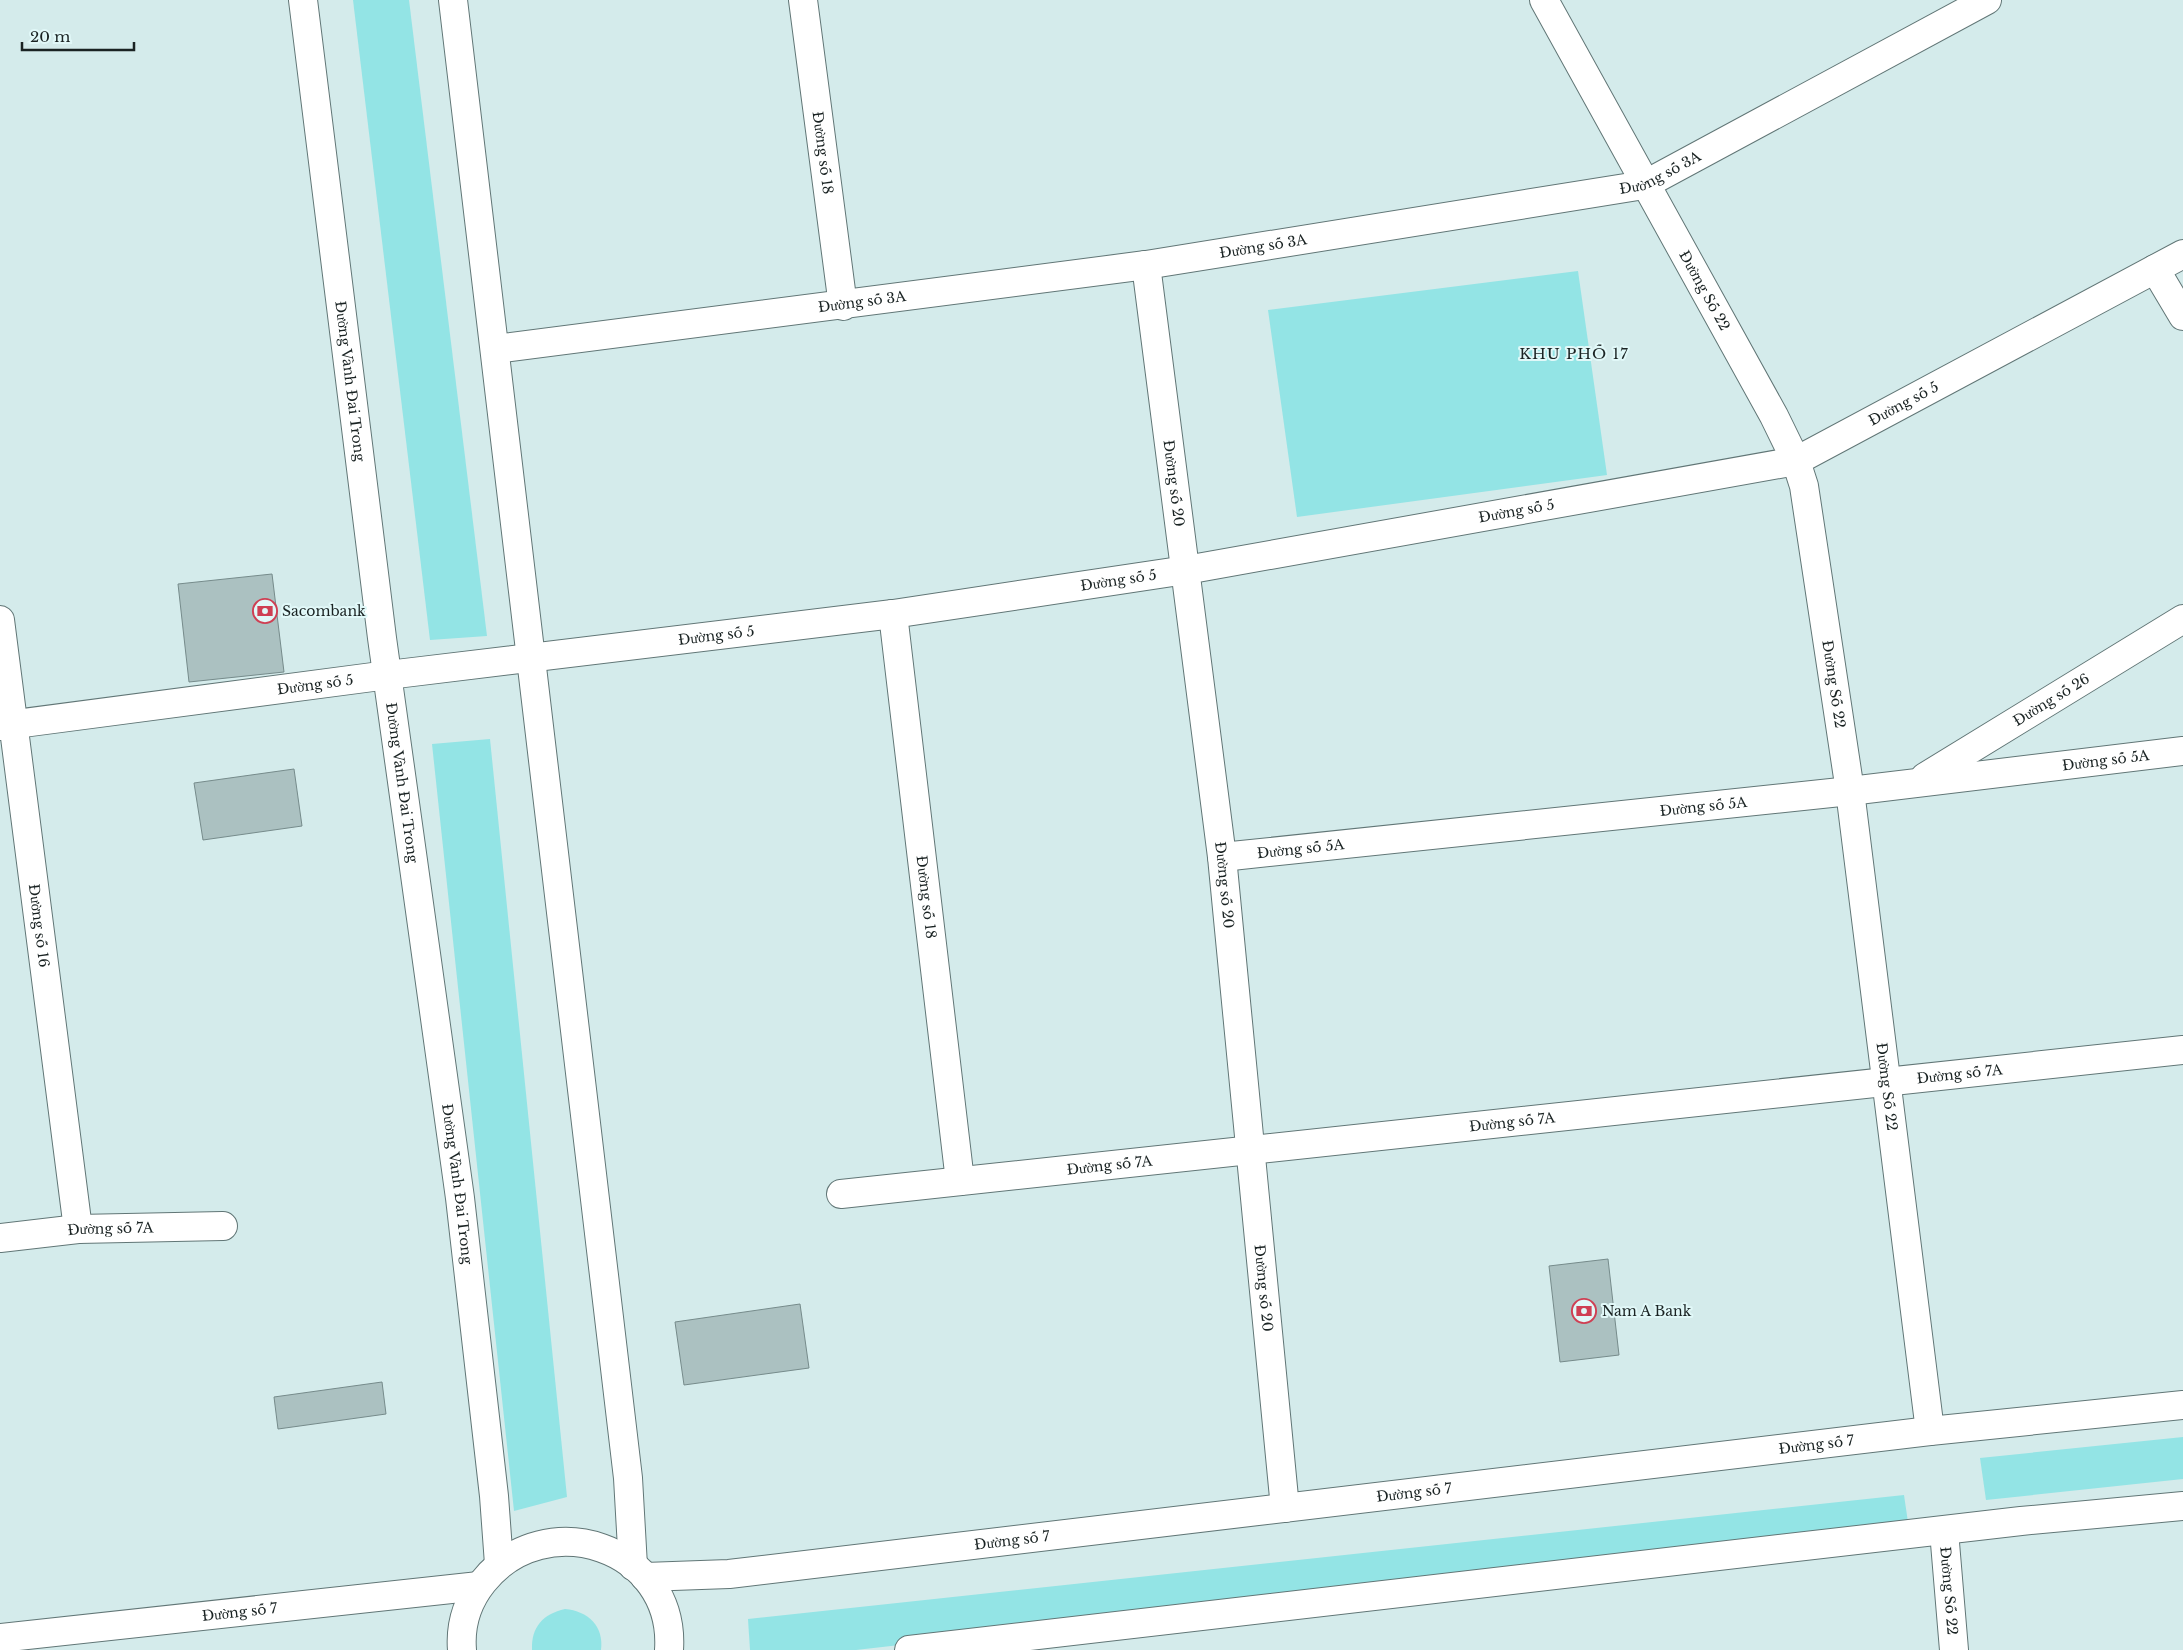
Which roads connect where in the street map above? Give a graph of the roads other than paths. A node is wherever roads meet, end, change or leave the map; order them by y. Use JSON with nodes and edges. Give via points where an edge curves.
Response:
{"nodes":[{"id":1,"x":302,"y":0,"type":"edge"},
{"id":2,"x":453,"y":0,"type":"edge"},
{"id":3,"x":803,"y":0,"type":"edge"},
{"id":4,"x":1544,"y":0,"type":"edge"},
{"id":5,"x":1987,"y":0,"type":"edge"},
{"id":6,"x":1960,"y":6,"type":"edge"},
{"id":7,"x":1644,"y":185,"type":"junction"},
{"id":8,"x":2183,"y":254,"type":"edge"},
{"id":9,"x":1146,"y":265,"type":"junction"},
{"id":10,"x":2155,"y":269,"type":"junction"},
{"id":11,"x":842,"y":306,"type":"junction"},
{"id":12,"x":2183,"y":316,"type":"edge"},
{"id":13,"x":495,"y":349,"type":"junction"},
{"id":14,"x":1796,"y":461,"type":"junction"},
{"id":15,"x":1186,"y":570,"type":"junction"},
{"id":16,"x":893,"y":614,"type":"junction"},
{"id":17,"x":2183,"y":618,"type":"edge"},
{"id":18,"x":0,"y":620,"type":"edge"},
{"id":19,"x":530,"y":658,"type":"junction"},
{"id":20,"x":388,"y":675,"type":"junction"},
{"id":21,"x":7,"y":725,"type":"edge"},
{"id":22,"x":2183,"y":751,"type":"edge"},
{"id":23,"x":1918,"y":782,"type":"junction"},
{"id":24,"x":1850,"y":791,"type":"junction"},
{"id":25,"x":1222,"y":857,"type":"junction"},
{"id":26,"x":2183,"y":1050,"type":"edge"},
{"id":27,"x":1887,"y":1081,"type":"junction"},
{"id":28,"x":1252,"y":1150,"type":"junction"},
{"id":29,"x":960,"y":1181,"type":"junction"},
{"id":30,"x":842,"y":1194,"type":"dead end"},
{"id":31,"x":223,"y":1226,"type":"dead end"},
{"id":32,"x":78,"y":1229,"type":"junction"},
{"id":33,"x":0,"y":1238,"type":"edge"},
{"id":34,"x":2183,"y":1405,"type":"edge"},
{"id":35,"x":1930,"y":1431,"type":"junction"},
{"id":36,"x":2183,"y":1506,"type":"edge"},
{"id":37,"x":1285,"y":1508,"type":"junction"},
{"id":38,"x":1944,"y":1531,"type":"junction"},
{"id":39,"x":499,"y":1564,"type":"junction"},
{"id":40,"x":639,"y":1572,"type":"junction"},
{"id":41,"x":480,"y":1586,"type":"junction"},
{"id":42,"x":0,"y":1638,"type":"edge"},
{"id":43,"x":980,"y":1646,"type":"edge"},
{"id":44,"x":462,"y":1650,"type":"edge"},
{"id":45,"x":669,"y":1650,"type":"edge"},
{"id":46,"x":909,"y":1650,"type":"edge"},
{"id":47,"x":1954,"y":1650,"type":"edge"}],
"edges":[{"from":1,"to":20,"type":"street","name":"Đường Vành Đai Trong"},
{"from":2,"to":13,"type":"street"},
{"from":3,"to":11,"type":"street","name":"Đường số 18"},
{"from":4,"to":7,"type":"street","name":"Đường Số 22"},
{"from":5,"to":6,"type":"street","name":"Đường số 3A"},
{"from":6,"to":7,"type":"street","name":"Đường số 3A"},
{"from":7,"to":9,"type":"street","name":"Đường số 3A"},
{"from":7,"to":14,"type":"street","name":"Đường Số 22"},
{"from":8,"to":10,"type":"street","name":"Đường số 5"},
{"from":9,"to":11,"type":"street","name":"Đường số 3A"},
{"from":9,"to":15,"type":"street","name":"Đường số 20"},
{"from":10,"to":12,"type":"street"},
{"from":10,"to":14,"type":"street","name":"Đường số 5"},
{"from":11,"to":13,"type":"street","name":"Đường số 3A"},
{"from":13,"to":19,"type":"street"},
{"from":14,"to":15,"type":"street","name":"Đường số 5"},
{"from":14,"to":24,"type":"street","name":"Đường Số 22","via":[[1809,510]]},
{"from":15,"to":16,"type":"street","name":"Đường số 5"},
{"from":15,"to":25,"type":"street","name":"Đường số 20"},
{"from":16,"to":19,"type":"street","name":"Đường số 5"},
{"from":16,"to":29,"type":"street","name":"Đường số 18"},
{"from":17,"to":23,"type":"street","name":"Đường số 26"},
{"from":18,"to":21,"type":"street","name":"Đường số 16"},
{"from":19,"to":20,"type":"street","name":"Đường số 5"},
{"from":19,"to":40,"type":"street"},
{"from":20,"to":21,"type":"street","name":"Đường số 5"},
{"from":20,"to":39,"type":"street","name":"Đường Vành Đai Trong","via":[[460,1198]]},
{"from":21,"to":32,"type":"street","name":"Đường số 16"},
{"from":22,"to":23,"type":"street","name":"Đường số 5A"},
{"from":23,"to":24,"type":"street","name":"Đường số 5A"},
{"from":24,"to":25,"type":"street","name":"Đường số 5A"},
{"from":24,"to":27,"type":"street","name":"Đường Số 22"},
{"from":25,"to":28,"type":"street","name":"Đường số 20"},
{"from":26,"to":27,"type":"street","name":"Đường số 7A"},
{"from":27,"to":28,"type":"street","name":"Đường số 7A"},
{"from":27,"to":35,"type":"street","name":"Đường Số 22"},
{"from":28,"to":29,"type":"street","name":"Đường số 7A"},
{"from":28,"to":37,"type":"street","name":"Đường số 20"},
{"from":29,"to":30,"type":"street","name":"Đường số 7A"},
{"from":31,"to":32,"type":"street","name":"Đường số 7A"},
{"from":32,"to":33,"type":"street","name":"Đường số 7A"},
{"from":34,"to":35,"type":"street","name":"Đường số 7"},
{"from":35,"to":37,"type":"street","name":"Đường số 7"},
{"from":36,"to":38,"type":"street"},
{"from":37,"to":40,"type":"street","name":"Đường số 7","via":[[729,1574]]},
{"from":38,"to":43,"type":"street"},
{"from":38,"to":47,"type":"street","name":"Đường Số 22"},
{"from":39,"to":40,"type":"street","via":[[527,1549],[558,1541],[574,1541],[606,1549]]},
{"from":39,"to":41,"type":"street"},
{"from":40,"to":45,"type":"street","via":[[654,1589],[666,1617]]},
{"from":41,"to":42,"type":"street","name":"Đường số 7"},
{"from":41,"to":44,"type":"street","via":[[466,1615]]},
{"from":43,"to":46,"type":"street"}]}
